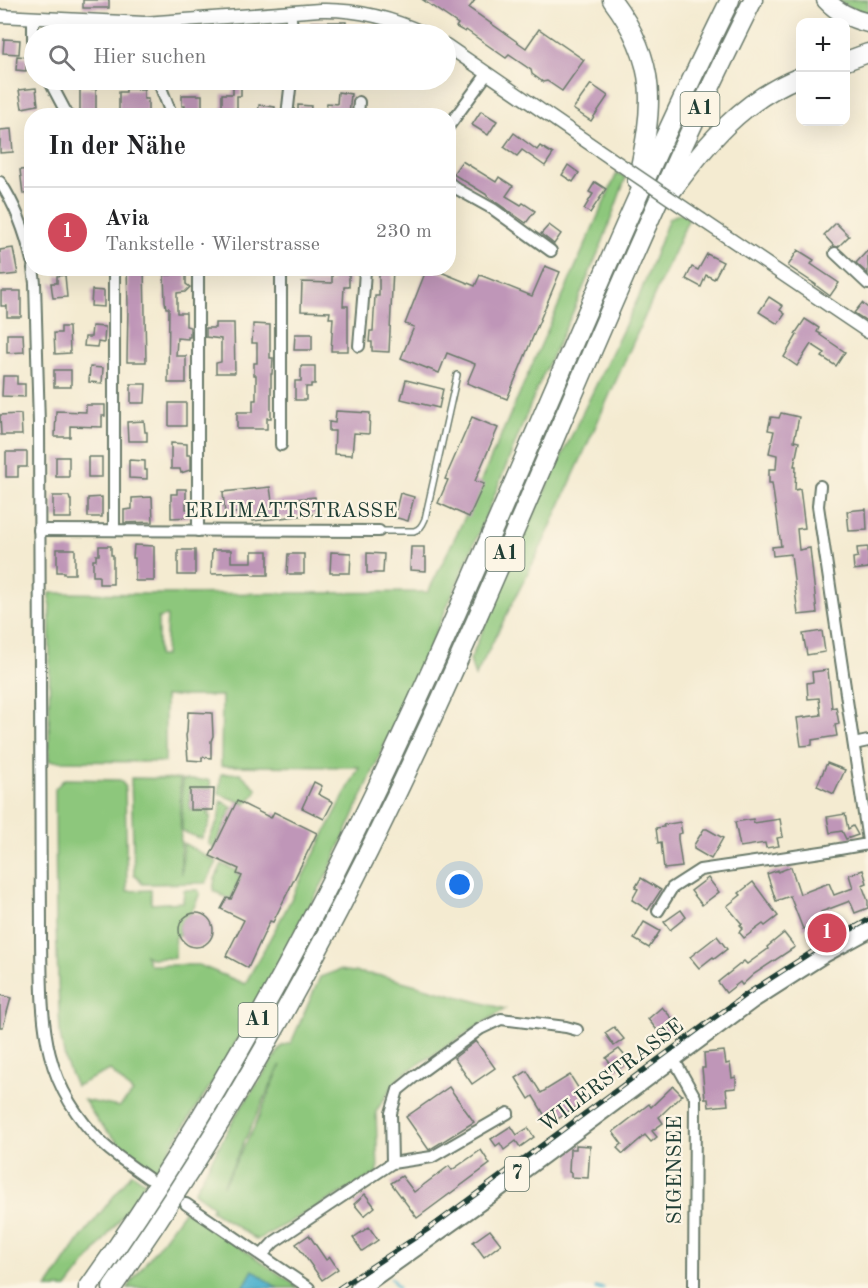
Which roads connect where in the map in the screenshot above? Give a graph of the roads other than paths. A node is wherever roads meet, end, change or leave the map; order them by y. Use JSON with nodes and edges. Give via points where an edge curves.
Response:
{"nodes":[{"id":1,"x":612,"y":0,"type":"edge"},
{"id":2,"x":730,"y":0,"type":"edge"},
{"id":3,"x":753,"y":0,"type":"edge"},
{"id":4,"x":826,"y":0,"type":"edge"},
{"id":5,"x":290,"y":12,"type":"junction"},
{"id":6,"x":0,"y":16,"type":"edge"},
{"id":7,"x":33,"y":18,"type":"junction"},
{"id":8,"x":868,"y":23,"type":"edge"},
{"id":9,"x":33,"y":24,"type":"edge"},
{"id":10,"x":94,"y":24,"type":"edge"},
{"id":11,"x":178,"y":24,"type":"edge"},
{"id":12,"x":292,"y":24,"type":"edge"},
{"id":13,"x":404,"y":24,"type":"edge"},
{"id":14,"x":456,"y":52,"type":"edge"},
{"id":15,"x":868,"y":53,"type":"edge"},
{"id":16,"x":850,"y":60,"type":"edge"},
{"id":17,"x":487,"y":74,"type":"junction"},
{"id":18,"x":796,"y":80,"type":"edge"},
{"id":19,"x":54,"y":90,"type":"edge"},
{"id":20,"x":162,"y":90,"type":"edge"},
{"id":21,"x":290,"y":90,"type":"edge"},
{"id":22,"x":359,"y":102,"type":"dead end"},
{"id":23,"x":64,"y":108,"type":"edge"},
{"id":24,"x":169,"y":108,"type":"edge"},
{"id":25,"x":288,"y":108,"type":"edge"},
{"id":26,"x":359,"y":108,"type":"edge"},
{"id":27,"x":456,"y":116,"type":"edge"},
{"id":28,"x":0,"y":182,"type":"edge"},
{"id":29,"x":456,"y":188,"type":"edge"},
{"id":30,"x":630,"y":215,"type":"junction"},
{"id":31,"x":650,"y":220,"type":"junction"},
{"id":32,"x":24,"y":233,"type":"edge"},
{"id":33,"x":552,"y":251,"type":"dead end"},
{"id":34,"x":835,"y":253,"type":"dead end"},
{"id":35,"x":34,"y":276,"type":"edge"},
{"id":36,"x":114,"y":276,"type":"edge"},
{"id":37,"x":198,"y":276,"type":"edge"},
{"id":38,"x":281,"y":276,"type":"edge"},
{"id":39,"x":364,"y":276,"type":"edge"},
{"id":40,"x":868,"y":284,"type":"edge"},
{"id":41,"x":868,"y":332,"type":"edge"},
{"id":42,"x":359,"y":346,"type":"dead end"},
{"id":43,"x":457,"y":375,"type":"dead end"},
{"id":44,"x":282,"y":445,"type":"dead end"},
{"id":45,"x":820,"y":486,"type":"dead end"},
{"id":46,"x":39,"y":530,"type":"junction"},
{"id":47,"x":114,"y":530,"type":"junction"},
{"id":48,"x":198,"y":531,"type":"junction"},
{"id":49,"x":379,"y":531,"type":"joint"},
{"id":50,"x":868,"y":741,"type":"edge"},
{"id":51,"x":854,"y":744,"type":"junction"},
{"id":52,"x":868,"y":842,"type":"edge"},
{"id":53,"x":658,"y":910,"type":"dead end"},
{"id":54,"x":868,"y":930,"type":"edge"},
{"id":55,"x":577,"y":1030,"type":"dead end"},
{"id":56,"x":673,"y":1058,"type":"junction"},
{"id":57,"x":508,"y":1113,"type":"dead end"},
{"id":58,"x":392,"y":1163,"type":"junction"},
{"id":59,"x":148,"y":1178,"type":"dead end"},
{"id":60,"x":186,"y":1204,"type":"dead end"},
{"id":61,"x":262,"y":1255,"type":"junction"},
{"id":62,"x":88,"y":1288,"type":"edge"},
{"id":63,"x":112,"y":1288,"type":"edge"},
{"id":64,"x":309,"y":1288,"type":"edge"},
{"id":65,"x":359,"y":1288,"type":"edge"},
{"id":66,"x":694,"y":1288,"type":"edge"}],
"edges":[{"from":1,"to":30,"type":"highway","number":"A1","via":[[638,43],[650,94],[648,131]]},
{"from":2,"to":30,"type":"highway","number":"A1"},
{"from":3,"to":31,"type":"highway","number":"A1"},
{"from":4,"to":8,"type":"highway","via":[[848,17]]},
{"from":5,"to":11,"type":"street"},
{"from":5,"to":12,"type":"street"},
{"from":5,"to":13,"type":"street","via":[[343,10]]},
{"from":6,"to":7,"type":"street"},
{"from":7,"to":9,"type":"street"},
{"from":7,"to":10,"type":"street"},
{"from":14,"to":17,"type":"street"},
{"from":15,"to":16,"type":"highway"},
{"from":17,"to":27,"type":"street"},
{"from":17,"to":41,"type":"street","bridge":true},
{"from":18,"to":31,"type":"highway","number":"A1","via":[[763,96],[725,125]]},
{"from":19,"to":23,"type":"street"},
{"from":20,"to":24,"type":"street"},
{"from":21,"to":25,"type":"street"},
{"from":22,"to":26,"type":"street"},
{"from":28,"to":32,"type":"street"},
{"from":29,"to":33,"type":"street"},
{"from":30,"to":62,"type":"highway","number":"A1","via":[[424,686],[329,886],[207,1107]]},
{"from":31,"to":63,"type":"highway","number":"A1","via":[[453,673],[358,874],[244,1084]]},
{"from":34,"to":40,"type":"street"},
{"from":35,"to":46,"type":"street"},
{"from":36,"to":47,"type":"street"},
{"from":37,"to":48,"type":"street"},
{"from":38,"to":44,"type":"street"},
{"from":39,"to":42,"type":"street"},
{"from":43,"to":49,"type":"lane","name":"ERLIMATTSTRASSE","via":[[422,526],[414,531]]},
{"from":45,"to":51,"type":"street","via":[[818,506]]},
{"from":46,"to":47,"type":"street","name":"ERLIMATTSTRASSE"},
{"from":46,"to":59,"type":"street","via":[[42,1006],[46,1041],[59,1082],[79,1116],[106,1146]]},
{"from":47,"to":48,"type":"street","name":"ERLIMATTSTRASSE"},
{"from":48,"to":49,"type":"street","name":"ERLIMATTSTRASSE"},
{"from":50,"to":51,"type":"street"},
{"from":51,"to":52,"type":"street"},
{"from":52,"to":53,"type":"street","via":[[699,870],[672,888]]},
{"from":54,"to":56,"type":"main road","name":"WILERSTRASSE","number":"7","via":[[752,1000]]},
{"from":55,"to":58,"type":"street","via":[[501,1020],[480,1029],[398,1090],[391,1113]]},
{"from":56,"to":65,"type":"main road","name":"WILERSTRASSE","number":"7"},
{"from":56,"to":66,"type":"street","name":"SIGENSEE","via":[[695,1098]]},
{"from":57,"to":58,"type":"street","via":[[432,1157]]},
{"from":58,"to":61,"type":"street","via":[[274,1242]]},
{"from":60,"to":61,"type":"street"},
{"from":61,"to":64,"type":"street"}]}
